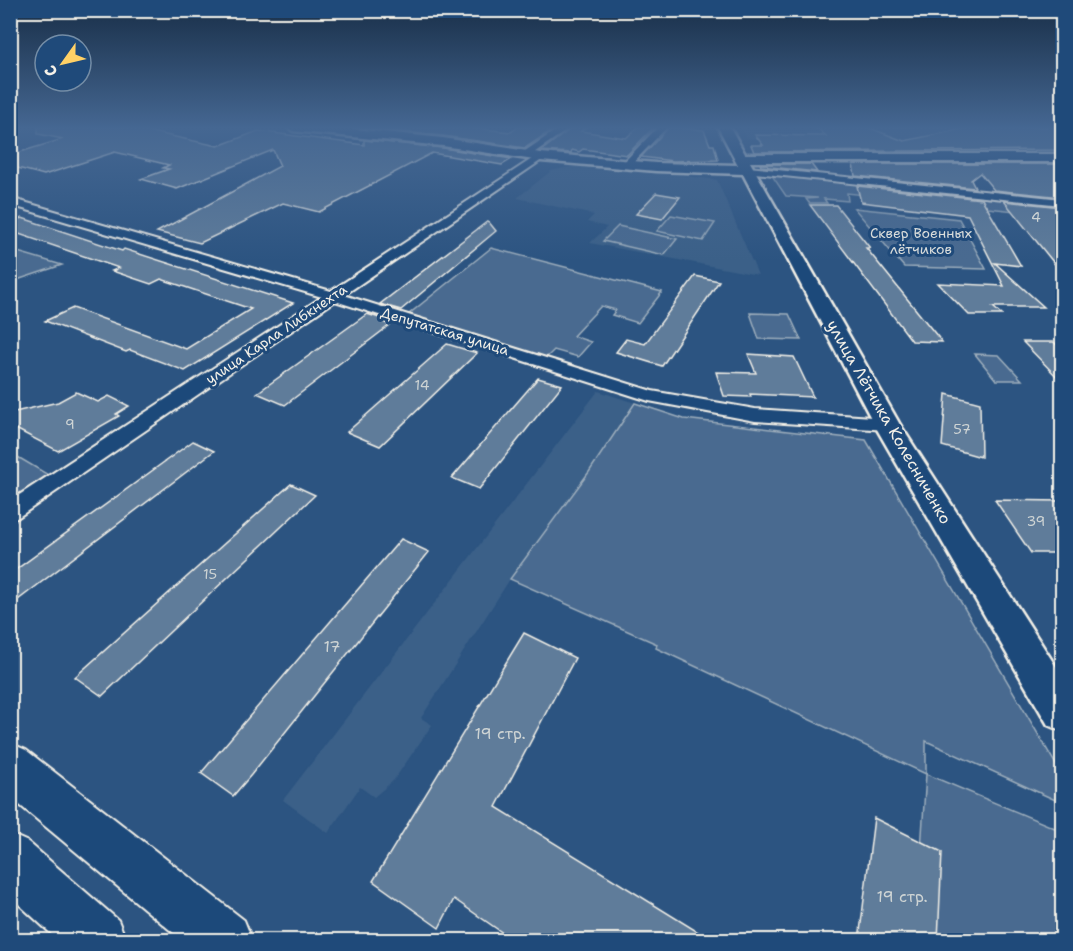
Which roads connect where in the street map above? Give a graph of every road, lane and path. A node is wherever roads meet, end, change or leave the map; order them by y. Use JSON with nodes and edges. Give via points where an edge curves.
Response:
{"nodes":[{"id":1,"x":519,"y":171,"type":"edge"},
{"id":2,"x":690,"y":171,"type":"edge"},
{"id":3,"x":749,"y":171,"type":"edge"},
{"id":4,"x":807,"y":171,"type":"edge"},
{"id":5,"x":10,"y":201,"type":"edge"},
{"id":6,"x":765,"y":202,"type":"junction"},
{"id":7,"x":1062,"y":202,"type":"edge"},
{"id":8,"x":331,"y":297,"type":"junction"},
{"id":9,"x":887,"y":424,"type":"junction"},
{"id":10,"x":10,"y":512,"type":"edge"},
{"id":11,"x":1062,"y":711,"type":"edge"},
{"id":12,"x":10,"y":766,"type":"edge"},
{"id":13,"x":10,"y":860,"type":"edge"},
{"id":14,"x":99,"y":940,"type":"edge"},
{"id":15,"x":224,"y":940,"type":"edge"}],
"edges":[{"from":1,"to":8,"type":"street","name":"улица Карла Либкнехта"},
{"from":2,"to":6,"type":"street","via":[[744,185]]},
{"from":3,"to":6,"type":"street","name":"улица Лётчика Колесниченко"},
{"from":4,"to":7,"type":"street"},
{"from":5,"to":8,"type":"street","name":"Депутатская улица"},
{"from":6,"to":9,"type":"street","name":"улица Лётчика Колесниченко"},
{"from":8,"to":9,"type":"street","name":"Депутатская улица","via":[[648,396],[755,415]]},
{"from":8,"to":10,"type":"street","name":"улица Карла Либкнехта"},
{"from":9,"to":11,"type":"street","name":"улица Лётчика Колесниченко"},
{"from":12,"to":15,"type":"main road"},
{"from":13,"to":14,"type":"main road"}]}
